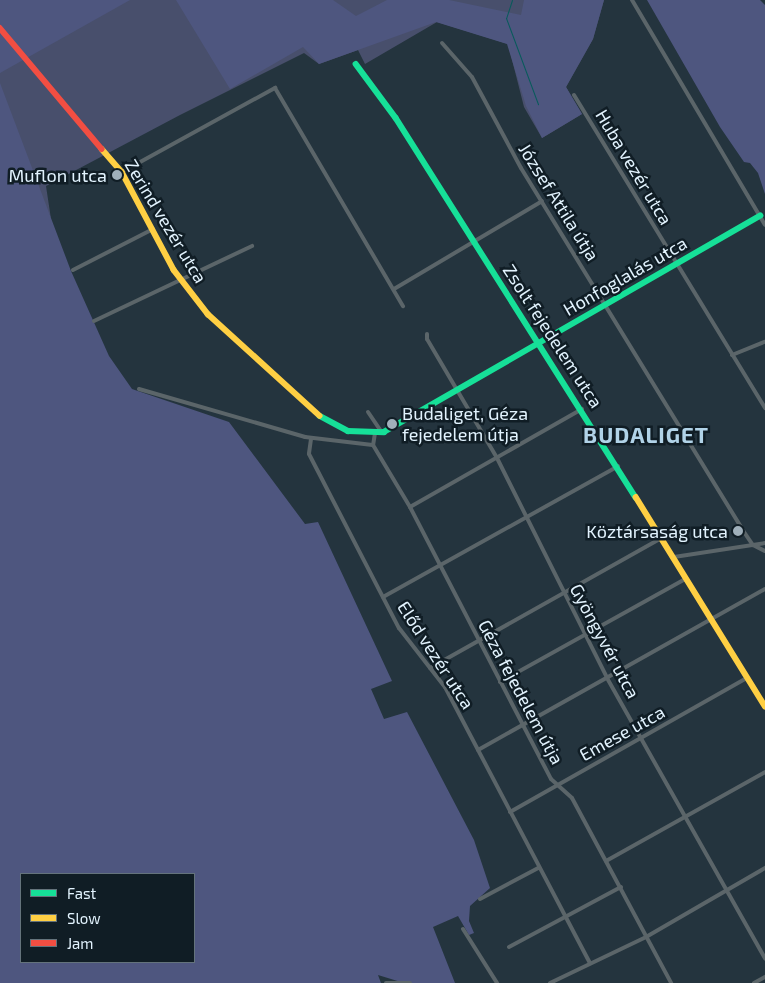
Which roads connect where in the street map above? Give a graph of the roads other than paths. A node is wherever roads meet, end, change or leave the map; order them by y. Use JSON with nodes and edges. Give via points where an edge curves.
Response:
{"nodes":[{"id":1,"x":632,"y":0,"type":"edge"},
{"id":2,"x":0,"y":28,"type":"edge"},
{"id":3,"x":442,"y":43,"type":"dead end"},
{"id":4,"x":356,"y":64,"type":"dead end"},
{"id":5,"x":574,"y":95,"type":"dead end"},
{"id":6,"x":122,"y":172,"type":"junction"},
{"id":7,"x":542,"y":201,"type":"junction"},
{"id":8,"x":760,"y":216,"type":"junction"},
{"id":9,"x":765,"y":225,"type":"edge"},
{"id":10,"x":153,"y":229,"type":"junction"},
{"id":11,"x":475,"y":241,"type":"junction"},
{"id":12,"x":252,"y":246,"type":"dead end"},
{"id":13,"x":677,"y":263,"type":"junction"},
{"id":14,"x":73,"y":270,"type":"dead end"},
{"id":15,"x":180,"y":280,"type":"junction"},
{"id":16,"x":394,"y":288,"type":"junction"},
{"id":17,"x":607,"y":304,"type":"junction"},
{"id":18,"x":403,"y":306,"type":"dead end"},
{"id":19,"x":94,"y":322,"type":"dead end"},
{"id":20,"x":427,"y":334,"type":"dead end"},
{"id":21,"x":765,"y":342,"type":"edge"},
{"id":22,"x":540,"y":343,"type":"junction"},
{"id":23,"x":732,"y":355,"type":"junction"},
{"id":24,"x":139,"y":389,"type":"dead end"},
{"id":25,"x":457,"y":391,"type":"junction"},
{"id":26,"x":765,"y":408,"type":"edge"},
{"id":27,"x":582,"y":409,"type":"junction"},
{"id":28,"x":368,"y":412,"type":"dead end"},
{"id":29,"x":375,"y":433,"type":"junction"},
{"id":30,"x":382,"y":433,"type":"junction"},
{"id":31,"x":311,"y":439,"type":"junction"},
{"id":32,"x":373,"y":445,"type":"junction"},
{"id":33,"x":497,"y":458,"type":"junction"},
{"id":34,"x":618,"y":466,"type":"junction"},
{"id":35,"x":410,"y":507,"type":"junction"},
{"id":36,"x":526,"y":517,"type":"junction"},
{"id":37,"x":663,"y":536,"type":"junction"},
{"id":38,"x":765,"y":543,"type":"edge"},
{"id":39,"x":753,"y":545,"type":"junction"},
{"id":40,"x":765,"y":551,"type":"edge"},
{"id":41,"x":674,"y":557,"type":"junction"},
{"id":42,"x":438,"y":565,"type":"junction"},
{"id":43,"x":685,"y":579,"type":"junction"},
{"id":44,"x":765,"y":589,"type":"edge"},
{"id":45,"x":564,"y":592,"type":"junction"},
{"id":46,"x":383,"y":597,"type":"junction"},
{"id":47,"x":710,"y":620,"type":"junction"},
{"id":48,"x":585,"y":634,"type":"junction"},
{"id":49,"x":480,"y":641,"type":"junction"},
{"id":50,"x":430,"y":668,"type":"junction"},
{"id":51,"x":607,"y":678,"type":"junction"},
{"id":52,"x":747,"y":678,"type":"junction"},
{"id":53,"x":500,"y":682,"type":"junction"},
{"id":54,"x":765,"y":706,"type":"edge"},
{"id":55,"x":523,"y":725,"type":"junction"},
{"id":56,"x":641,"y":737,"type":"junction"},
{"id":57,"x":478,"y":750,"type":"junction"},
{"id":58,"x":765,"y":772,"type":"edge"},
{"id":59,"x":557,"y":785,"type":"junction"},
{"id":60,"x":510,"y":812,"type":"junction"},
{"id":61,"x":685,"y":816,"type":"junction"},
{"id":62,"x":606,"y":861,"type":"junction"},
{"id":63,"x":538,"y":868,"type":"junction"},
{"id":64,"x":765,"y":868,"type":"edge"},
{"id":65,"x":620,"y":887,"type":"junction"},
{"id":66,"x":727,"y":890,"type":"junction"},
{"id":67,"x":480,"y":899,"type":"dead end"},
{"id":68,"x":566,"y":917,"type":"junction"},
{"id":69,"x":463,"y":929,"type":"dead end"},
{"id":70,"x":646,"y":937,"type":"junction"},
{"id":71,"x":509,"y":947,"type":"dead end"},
{"id":72,"x":765,"y":958,"type":"edge"},
{"id":73,"x":590,"y":963,"type":"junction"},
{"id":74,"x":765,"y":977,"type":"edge"},
{"id":75,"x":386,"y":983,"type":"edge"},
{"id":76,"x":410,"y":983,"type":"edge"},
{"id":77,"x":497,"y":983,"type":"edge"},
{"id":78,"x":550,"y":983,"type":"edge"},
{"id":79,"x":671,"y":983,"type":"edge"},
{"id":80,"x":754,"y":983,"type":"edge"}],
"edges":[{"from":1,"to":8,"type":"street"},
{"from":2,"to":6,"type":"street","name":"Zerind vezér utca"},
{"from":3,"to":7,"type":"street","name":"József Attila útja","via":[[472,77]]},
{"from":4,"to":11,"type":"street","name":"Zsolt fejedelem utca"},
{"from":5,"to":13,"type":"street","name":"Huba vezér utca"},
{"from":6,"to":10,"type":"street","name":"Zerind vezér utca"},
{"from":6,"to":16,"type":"street","via":[[275,88]]},
{"from":7,"to":11,"type":"street"},
{"from":7,"to":17,"type":"street","name":"József Attila útja"},
{"from":8,"to":9,"type":"street"},
{"from":8,"to":13,"type":"street","name":"Honfoglalás utca"},
{"from":10,"to":14,"type":"street"},
{"from":10,"to":15,"type":"street","name":"Zerind vezér utca"},
{"from":11,"to":16,"type":"street"},
{"from":11,"to":22,"type":"street","name":"Zsolt fejedelem utca"},
{"from":12,"to":15,"type":"street"},
{"from":13,"to":17,"type":"street","name":"Honfoglalás utca"},
{"from":13,"to":23,"type":"street","name":"Huba vezér utca"},
{"from":15,"to":19,"type":"street"},
{"from":15,"to":29,"type":"street","name":"Zerind vezér utca","via":[[208,314],[320,416],[348,430]]},
{"from":16,"to":18,"type":"street"},
{"from":17,"to":22,"type":"street","name":"Honfoglalás utca"},
{"from":17,"to":39,"type":"street","name":"József Attila útja"},
{"from":20,"to":25,"type":"street","name":"Gyöngyvér utca","via":[[426,339]]},
{"from":21,"to":23,"type":"street"},
{"from":22,"to":25,"type":"street","name":"Honfoglalás utca"},
{"from":22,"to":27,"type":"street","name":"Zsolt fejedelem utca"},
{"from":23,"to":26,"type":"street","name":"Huba vezér utca"},
{"from":24,"to":31,"type":"street"},
{"from":25,"to":30,"type":"street","name":"Honfoglalás utca"},
{"from":25,"to":33,"type":"street","name":"Gyöngyvér utca"},
{"from":27,"to":33,"type":"street"},
{"from":27,"to":34,"type":"street","name":"Zsolt fejedelem utca"},
{"from":28,"to":30,"type":"street"},
{"from":29,"to":30,"type":"street","name":"Honfoglalás utca"},
{"from":29,"to":32,"type":"street"},
{"from":31,"to":32,"type":"street"},
{"from":31,"to":46,"type":"street","name":"Előd vezér utca","via":[[309,454]]},
{"from":32,"to":35,"type":"street","name":"Géza fejedelem útja"},
{"from":33,"to":35,"type":"street"},
{"from":33,"to":36,"type":"street","name":"Gyöngyvér utca"},
{"from":34,"to":36,"type":"street"},
{"from":34,"to":37,"type":"street","name":"Zsolt fejedelem utca"},
{"from":35,"to":42,"type":"street","name":"Géza fejedelem útja"},
{"from":36,"to":42,"type":"street"},
{"from":36,"to":45,"type":"street","name":"Gyöngyvér utca"},
{"from":37,"to":41,"type":"street","name":"Zsolt fejedelem utca"},
{"from":37,"to":45,"type":"street"},
{"from":38,"to":39,"type":"street"},
{"from":39,"to":40,"type":"street"},
{"from":39,"to":41,"type":"street"},
{"from":41,"to":43,"type":"street","name":"Zsolt fejedelem utca"},
{"from":42,"to":46,"type":"street"},
{"from":42,"to":49,"type":"street","name":"Géza fejedelem útja"},
{"from":43,"to":47,"type":"street","name":"Zsolt fejedelem utca"},
{"from":43,"to":48,"type":"street"},
{"from":44,"to":47,"type":"street"},
{"from":45,"to":48,"type":"street","name":"Gyöngyvér utca"},
{"from":45,"to":49,"type":"street"},
{"from":46,"to":50,"type":"street","name":"Előd vezér utca","via":[[413,650]]},
{"from":47,"to":51,"type":"street"},
{"from":47,"to":52,"type":"street","name":"Zsolt fejedelem utca"},
{"from":48,"to":51,"type":"street","name":"Gyöngyvér utca"},
{"from":48,"to":53,"type":"street"},
{"from":49,"to":50,"type":"street"},
{"from":49,"to":53,"type":"street","name":"Géza fejedelem útja"},
{"from":50,"to":57,"type":"street","name":"Előd vezér utca"},
{"from":51,"to":55,"type":"street"},
{"from":51,"to":56,"type":"street","name":"Gyöngyvér utca"},
{"from":52,"to":54,"type":"street","name":"Zsolt fejedelem utca"},
{"from":52,"to":56,"type":"street","name":"Emese utca"},
{"from":53,"to":55,"type":"street","name":"Géza fejedelem útja"},
{"from":55,"to":57,"type":"street"},
{"from":55,"to":59,"type":"street","name":"Géza fejedelem útja"},
{"from":56,"to":59,"type":"street","name":"Emese utca"},
{"from":56,"to":61,"type":"street","name":"Gyöngyvér utca"},
{"from":57,"to":60,"type":"street","name":"Előd vezér utca"},
{"from":58,"to":61,"type":"street"},
{"from":59,"to":60,"type":"street","name":"Emese utca"},
{"from":59,"to":62,"type":"street","name":"Géza fejedelem útja","via":[[572,798]]},
{"from":60,"to":63,"type":"street","name":"Előd vezér utca"},
{"from":61,"to":62,"type":"street"},
{"from":61,"to":66,"type":"street","name":"Gyöngyvér utca"},
{"from":62,"to":65,"type":"street","name":"Géza fejedelem útja"},
{"from":63,"to":67,"type":"street"},
{"from":63,"to":68,"type":"street","name":"Előd vezér utca"},
{"from":64,"to":66,"type":"street"},
{"from":65,"to":68,"type":"street"},
{"from":65,"to":70,"type":"street","name":"Géza fejedelem útja"},
{"from":66,"to":70,"type":"street"},
{"from":66,"to":72,"type":"street","name":"Gyöngyvér utca"},
{"from":68,"to":71,"type":"street"},
{"from":68,"to":73,"type":"street","name":"Előd vezér utca"},
{"from":69,"to":77,"type":"street"},
{"from":70,"to":73,"type":"street"},
{"from":70,"to":79,"type":"street","name":"Géza fejedelem útja"},
{"from":73,"to":78,"type":"street"},
{"from":74,"to":80,"type":"street"},
{"from":75,"to":76,"type":"street"}]}
